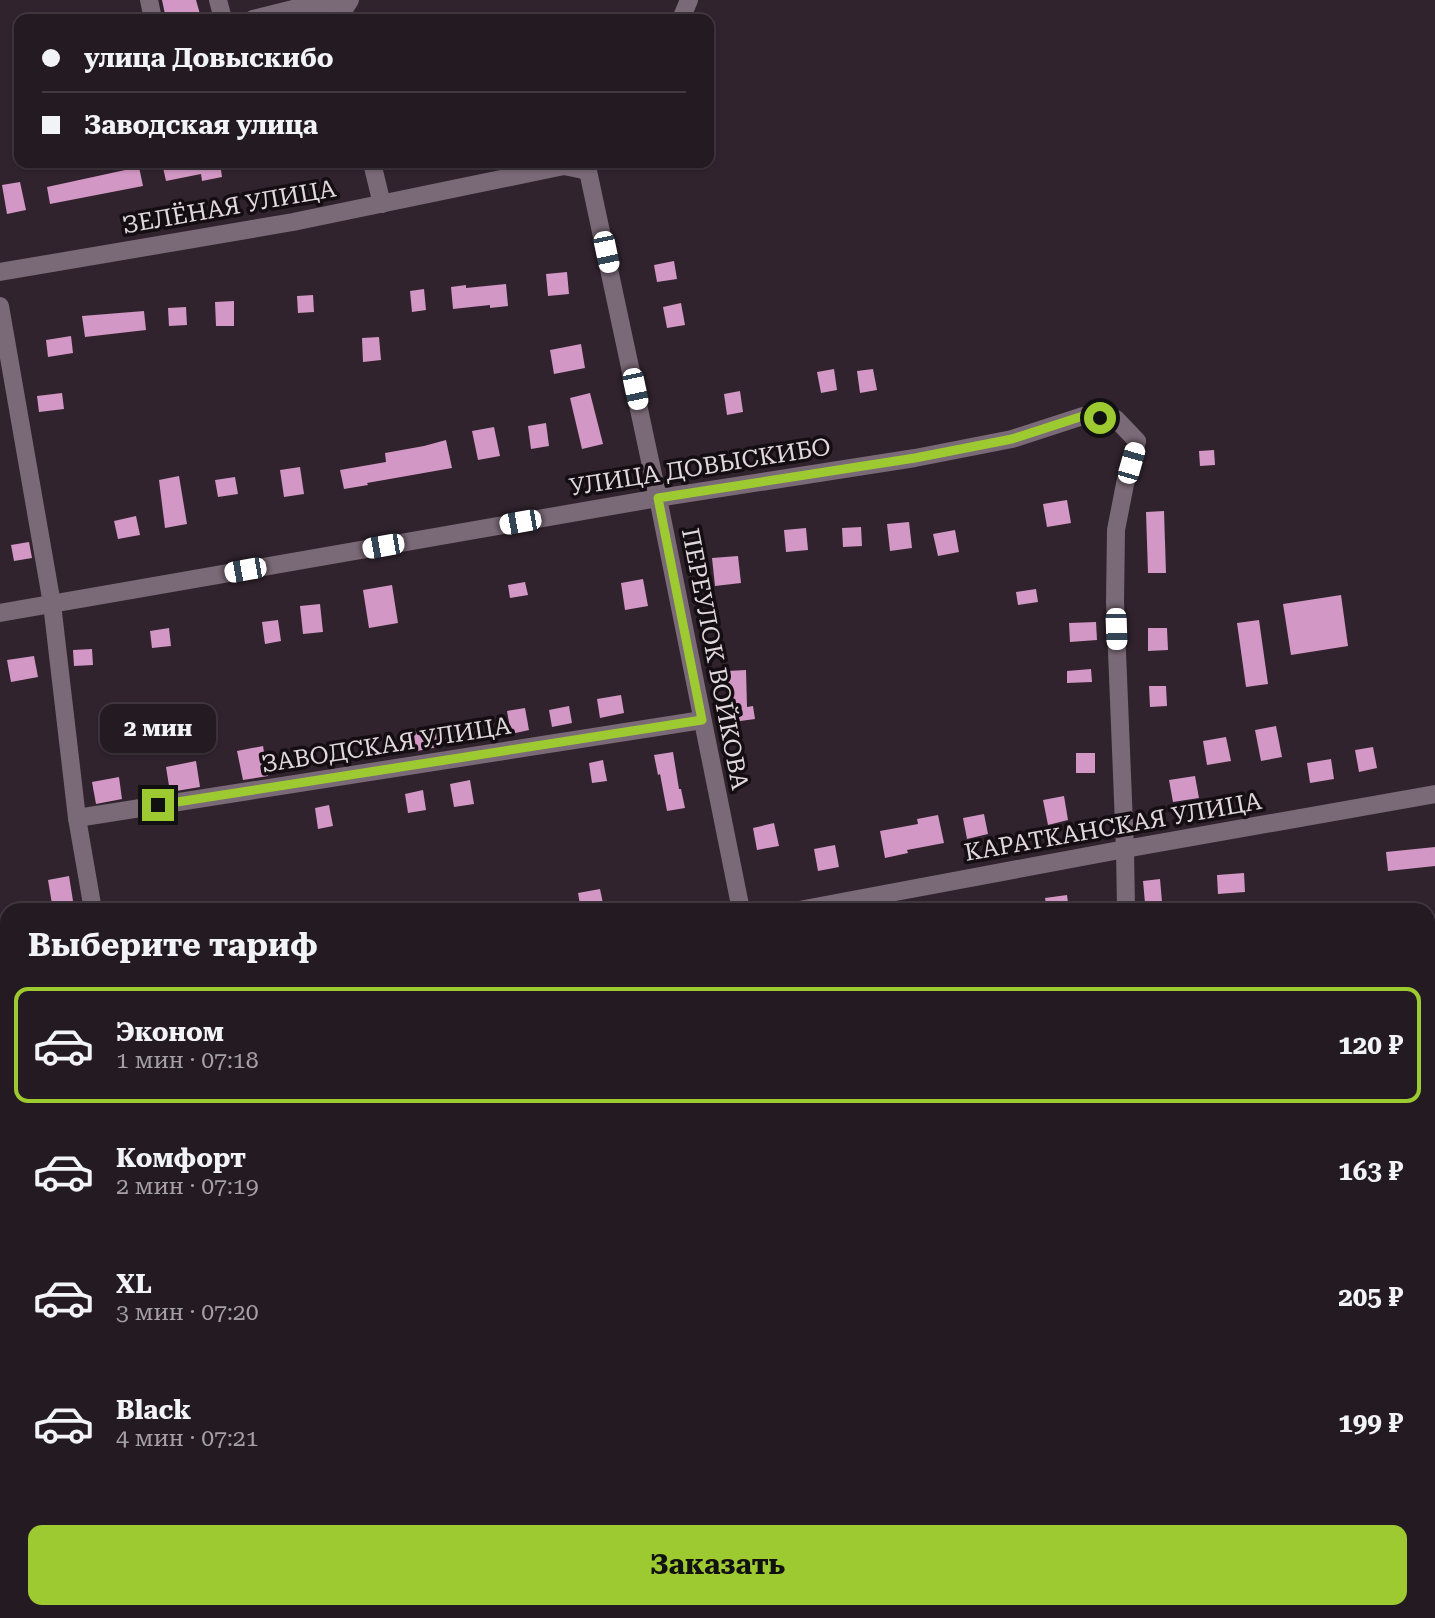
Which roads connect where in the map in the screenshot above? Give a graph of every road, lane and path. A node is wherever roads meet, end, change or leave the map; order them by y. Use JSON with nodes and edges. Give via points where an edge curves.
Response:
{"nodes":[{"id":1,"x":296,"y":4,"type":"edge"},
{"id":2,"x":339,"y":9,"type":"edge"},
{"id":3,"x":268,"y":14,"type":"edge"},
{"id":4,"x":373,"y":168,"type":"edge"},
{"id":5,"x":554,"y":168,"type":"edge"},
{"id":6,"x":591,"y":168,"type":"edge"},
{"id":7,"x":382,"y":204,"type":"junction"},
{"id":8,"x":0,"y":272,"type":"edge"},
{"id":9,"x":0,"y":306,"type":"edge"},
{"id":10,"x":658,"y":498,"type":"junction"},
{"id":11,"x":52,"y":604,"type":"junction"},
{"id":12,"x":0,"y":613,"type":"edge"},
{"id":13,"x":702,"y":720,"type":"junction"},
{"id":14,"x":1435,"y":794,"type":"edge"},
{"id":15,"x":77,"y":818,"type":"junction"},
{"id":16,"x":1125,"y":849,"type":"junction"},
{"id":17,"x":92,"y":903,"type":"edge"},
{"id":18,"x":740,"y":903,"type":"edge"},
{"id":19,"x":836,"y":903,"type":"edge"},
{"id":20,"x":1126,"y":903,"type":"edge"}],
"edges":[{"from":1,"to":2,"type":"street"},
{"from":1,"to":3,"type":"street"},
{"from":4,"to":7,"type":"street"},
{"from":5,"to":7,"type":"street","name":"ЗЕЛЁНАЯ УЛИЦА"},
{"from":6,"to":10,"type":"street","name":"ПЕРЕУЛОК ВОЙКОВА"},
{"from":7,"to":8,"type":"street","name":"ЗЕЛЁНАЯ УЛИЦА"},
{"from":9,"to":11,"type":"street"},
{"from":10,"to":11,"type":"street","name":"УЛИЦА ДОВЫСКИБО"},
{"from":10,"to":13,"type":"street","name":"ПЕРЕУЛОК ВОЙКОВА"},
{"from":10,"to":16,"type":"street","name":"УЛИЦА ДОВЫСКИБО","via":[[927,456],[1012,439],[1083,416],[1116,419],[1137,441],[1116,530]]},
{"from":11,"to":12,"type":"street","name":"УЛИЦА ДОВЫСКИБО"},
{"from":11,"to":15,"type":"street"},
{"from":13,"to":15,"type":"street","name":"ЗАВОДСКАЯ УЛИЦА"},
{"from":13,"to":18,"type":"street","name":"ПЕРЕУЛОК ВОЙКОВА"},
{"from":14,"to":16,"type":"street","name":"КАРАТКАНСКАЯ УЛИЦА"},
{"from":15,"to":17,"type":"street"},
{"from":16,"to":19,"type":"street","name":"КАРАТКАНСКАЯ УЛИЦА"},
{"from":16,"to":20,"type":"street"}]}
